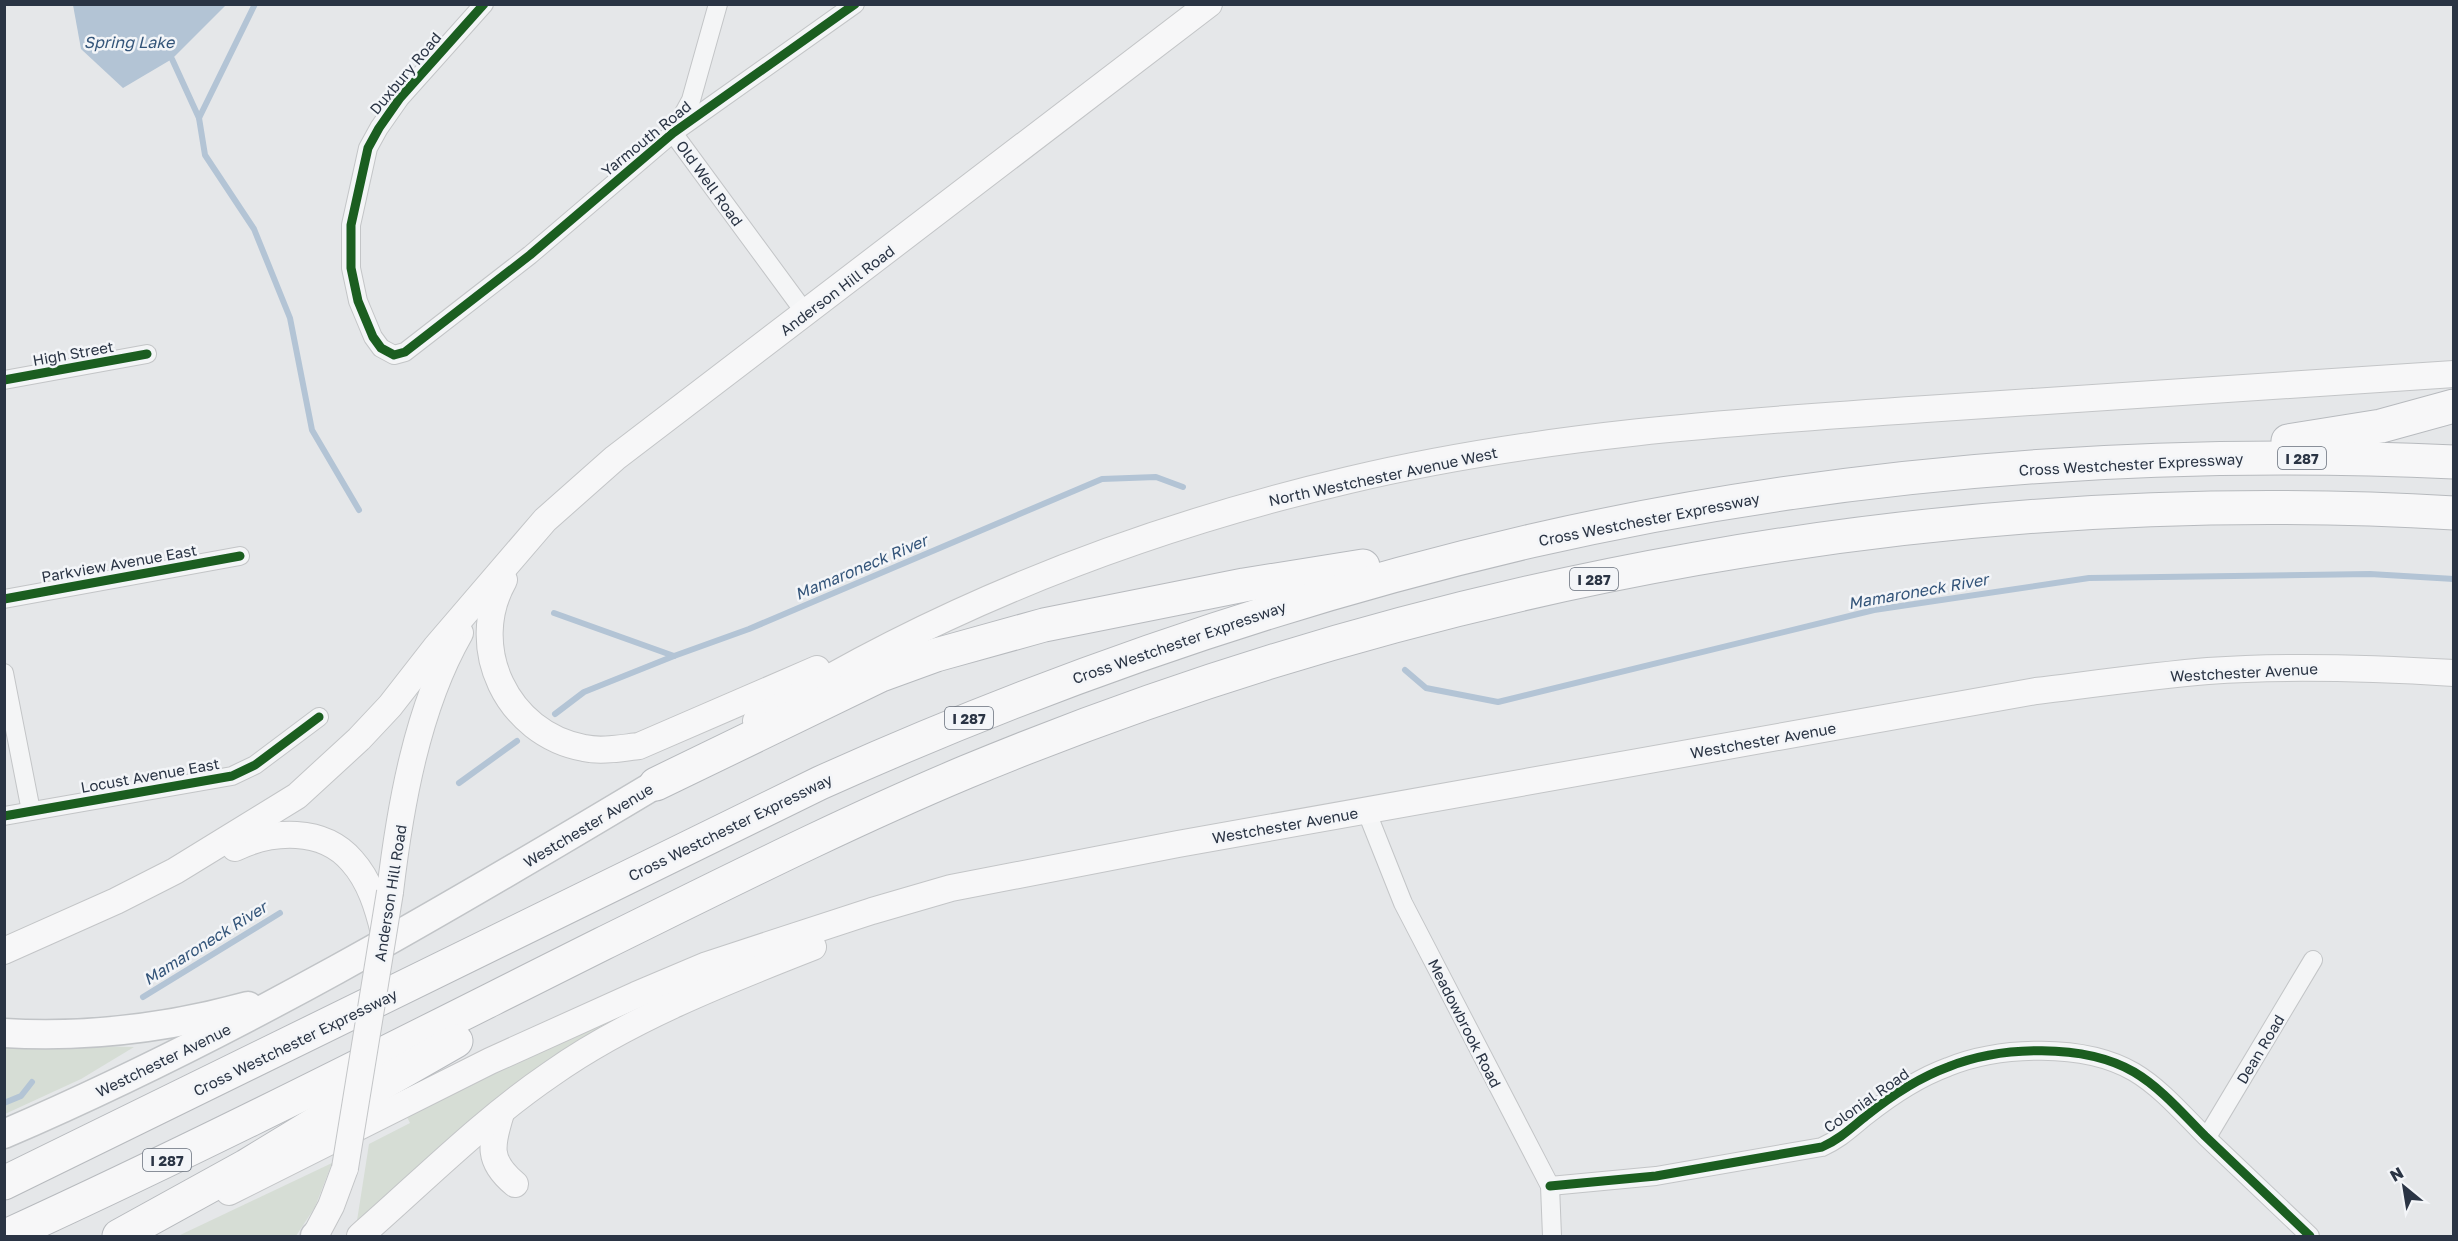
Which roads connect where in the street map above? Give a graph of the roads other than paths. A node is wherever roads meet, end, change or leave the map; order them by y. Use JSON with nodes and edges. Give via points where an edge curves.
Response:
{"nodes":[{"id":1,"x":484,"y":4,"type":"edge"},
{"id":2,"x":718,"y":4,"type":"edge"},
{"id":3,"x":855,"y":4,"type":"edge"},
{"id":4,"x":1209,"y":4,"type":"edge"},
{"id":5,"x":673,"y":133,"type":"junction"},
{"id":6,"x":464,"y":306,"type":"joint"},
{"id":7,"x":806,"y":314,"type":"junction"},
{"id":8,"x":147,"y":354,"type":"dead end"},
{"id":9,"x":2454,"y":374,"type":"edge"},
{"id":10,"x":4,"y":380,"type":"edge"},
{"id":11,"x":2454,"y":406,"type":"edge"},
{"id":12,"x":2150,"y":460,"type":"junction"},
{"id":13,"x":2454,"y":462,"type":"edge"},
{"id":14,"x":2454,"y":513,"type":"edge"},
{"id":15,"x":1176,"y":528,"type":"joint"},
{"id":16,"x":1534,"y":541,"type":"junction"},
{"id":17,"x":525,"y":543,"type":"junction"},
{"id":18,"x":240,"y":556,"type":"dead end"},
{"id":19,"x":482,"y":594,"type":"junction"},
{"id":20,"x":4,"y":599,"type":"edge"},
{"id":21,"x":924,"y":628,"type":"junction"},
{"id":22,"x":4,"y":673,"type":"edge"},
{"id":23,"x":2454,"y":673,"type":"edge"},
{"id":24,"x":319,"y":717,"type":"dead end"},
{"id":25,"x":656,"y":784,"type":"junction"},
{"id":26,"x":1366,"y":810,"type":"junction"},
{"id":27,"x":31,"y":811,"type":"junction"},
{"id":28,"x":4,"y":816,"type":"edge"},
{"id":29,"x":778,"y":857,"type":"junction"},
{"id":30,"x":1078,"y":863,"type":"junction"},
{"id":31,"x":383,"y":897,"type":"junction"},
{"id":32,"x":116,"y":902,"type":"junction"},
{"id":33,"x":4,"y":951,"type":"edge"},
{"id":34,"x":2313,"y":960,"type":"dead end"},
{"id":35,"x":336,"y":972,"type":"junction"},
{"id":36,"x":4,"y":1033,"type":"edge"},
{"id":37,"x":501,"y":1113,"type":"junction"},
{"id":38,"x":4,"y":1134,"type":"edge"},
{"id":39,"x":2207,"y":1137,"type":"junction"},
{"id":40,"x":4,"y":1184,"type":"edge"},
{"id":41,"x":515,"y":1184,"type":"dead end"},
{"id":42,"x":1550,"y":1186,"type":"junction"},
{"id":43,"x":6,"y":1236,"type":"edge"},
{"id":44,"x":119,"y":1236,"type":"edge"},
{"id":45,"x":137,"y":1236,"type":"edge"},
{"id":46,"x":315,"y":1236,"type":"edge"},
{"id":47,"x":360,"y":1236,"type":"edge"},
{"id":48,"x":1552,"y":1236,"type":"edge"},
{"id":49,"x":2310,"y":1236,"type":"edge"}],
"edges":[{"from":1,"to":6,"type":"street","name":"Duxbury Road","via":[[400,98],[379,128],[368,148],[351,225],[351,268],[358,301],[381,348],[394,355],[405,352]]},
{"from":2,"to":5,"type":"street","name":"Old Well Road","via":[[691,100]]},
{"from":3,"to":5,"type":"street","name":"Yarmouth Road"},
{"from":4,"to":7,"type":"main road","name":"Anderson Hill Road"},
{"from":5,"to":6,"type":"street","name":"Yarmouth Road"},
{"from":5,"to":7,"type":"street","name":"Old Well Road"},
{"from":7,"to":17,"type":"main road","name":"Anderson Hill Road","via":[[615,458]]},
{"from":8,"to":10,"type":"street","name":"High Street"},
{"from":9,"to":15,"type":"main road","name":"North Westchester Avenue West","via":[[1812,417],[1627,434],[1521,447],[1351,479]]},
{"from":11,"to":12,"type":"highway","via":[[2372,428]]},
{"from":12,"to":13,"type":"highway","name":"Cross Westchester Expressway","number":"I 287","via":[[2318,458]]},
{"from":12,"to":16,"type":"highway","name":"Cross Westchester Expressway","number":"I 287","via":[[1976,472],[1805,491]]},
{"from":14,"to":29,"type":"highway","number":"I 287","via":[[2352,508],[2239,509],[2014,519],[1814,541],[1545,589],[1347,639],[1153,701],[962,774]]},
{"from":15,"to":21,"type":"main road","name":"Westchester Avenue","via":[[1082,561]]},
{"from":16,"to":25,"type":"highway","via":[[1244,585],[986,639],[881,675]]},
{"from":16,"to":40,"type":"highway","name":"Cross Westchester Expressway","number":"I 287","via":[[1268,612],[1072,678],[944,729],[758,812]]},
{"from":17,"to":19,"type":"main road","name":"Anderson Hill Road"},
{"from":17,"to":21,"type":"main road","via":[[493,605],[488,632],[495,669],[504,692],[530,722],[544,733],[584,748],[639,746],[805,673]]},
{"from":18,"to":20,"type":"street","name":"Parkview Avenue East"},
{"from":19,"to":31,"type":"main road","name":"Anderson Hill Road","via":[[434,688]]},
{"from":19,"to":32,"type":"main road","name":"Anderson Hill Road","via":[[382,714],[297,796],[175,871]]},
{"from":21,"to":25,"type":"main road","name":"Westchester Avenue","via":[[804,691]]},
{"from":22,"to":27,"type":"street"},
{"from":23,"to":26,"type":"main road","name":"Westchester Avenue","via":[[2318,668],[2145,677],[2036,692]]},
{"from":24,"to":27,"type":"street","name":"Locust Avenue East","via":[[255,765],[232,776]]},
{"from":25,"to":35,"type":"main road","name":"Westchester Avenue"},
{"from":26,"to":30,"type":"main road","name":"Westchester Avenue"},
{"from":26,"to":42,"type":"street","name":"Meadowbrook Road","via":[[1403,903]]},
{"from":27,"to":28,"type":"street","name":"Locust Avenue East"},
{"from":29,"to":43,"type":"highway","number":"I 287","via":[[327,1082]]},
{"from":29,"to":44,"type":"highway","via":[[601,966],[423,1059],[246,1166]]},
{"from":30,"to":37,"type":"main road","via":[[847,933],[721,985],[587,1051],[551,1073]]},
{"from":30,"to":45,"type":"main road","via":[[951,888],[707,965],[490,1061]]},
{"from":31,"to":32,"type":"main road","via":[[352,860],[337,849],[304,835],[286,835],[246,843]]},
{"from":31,"to":46,"type":"main road","name":"Anderson Hill Road","bridge":true,"via":[[384,934],[345,1168]]},
{"from":32,"to":33,"type":"main road","name":"Anderson Hill Road"},
{"from":34,"to":39,"type":"street","name":"Dean Road"},
{"from":35,"to":36,"type":"main road","via":[[259,1003],[192,1020],[54,1036]]},
{"from":35,"to":38,"type":"main road","name":"Westchester Avenue","via":[[141,1072]]},
{"from":37,"to":41,"type":"main road","via":[[492,1142],[494,1156],[501,1173]]},
{"from":37,"to":47,"type":"main road"},
{"from":39,"to":42,"type":"street","name":"Colonial Road","via":[[2162,1093],[2134,1072],[2108,1060],[2076,1053],[1999,1053],[1949,1066],[1905,1088],[1839,1140],[1822,1147],[1656,1176]]},
{"from":39,"to":49,"type":"street","name":"Colonial Road"},
{"from":42,"to":48,"type":"street","name":"Meadowbrook Road"}]}
